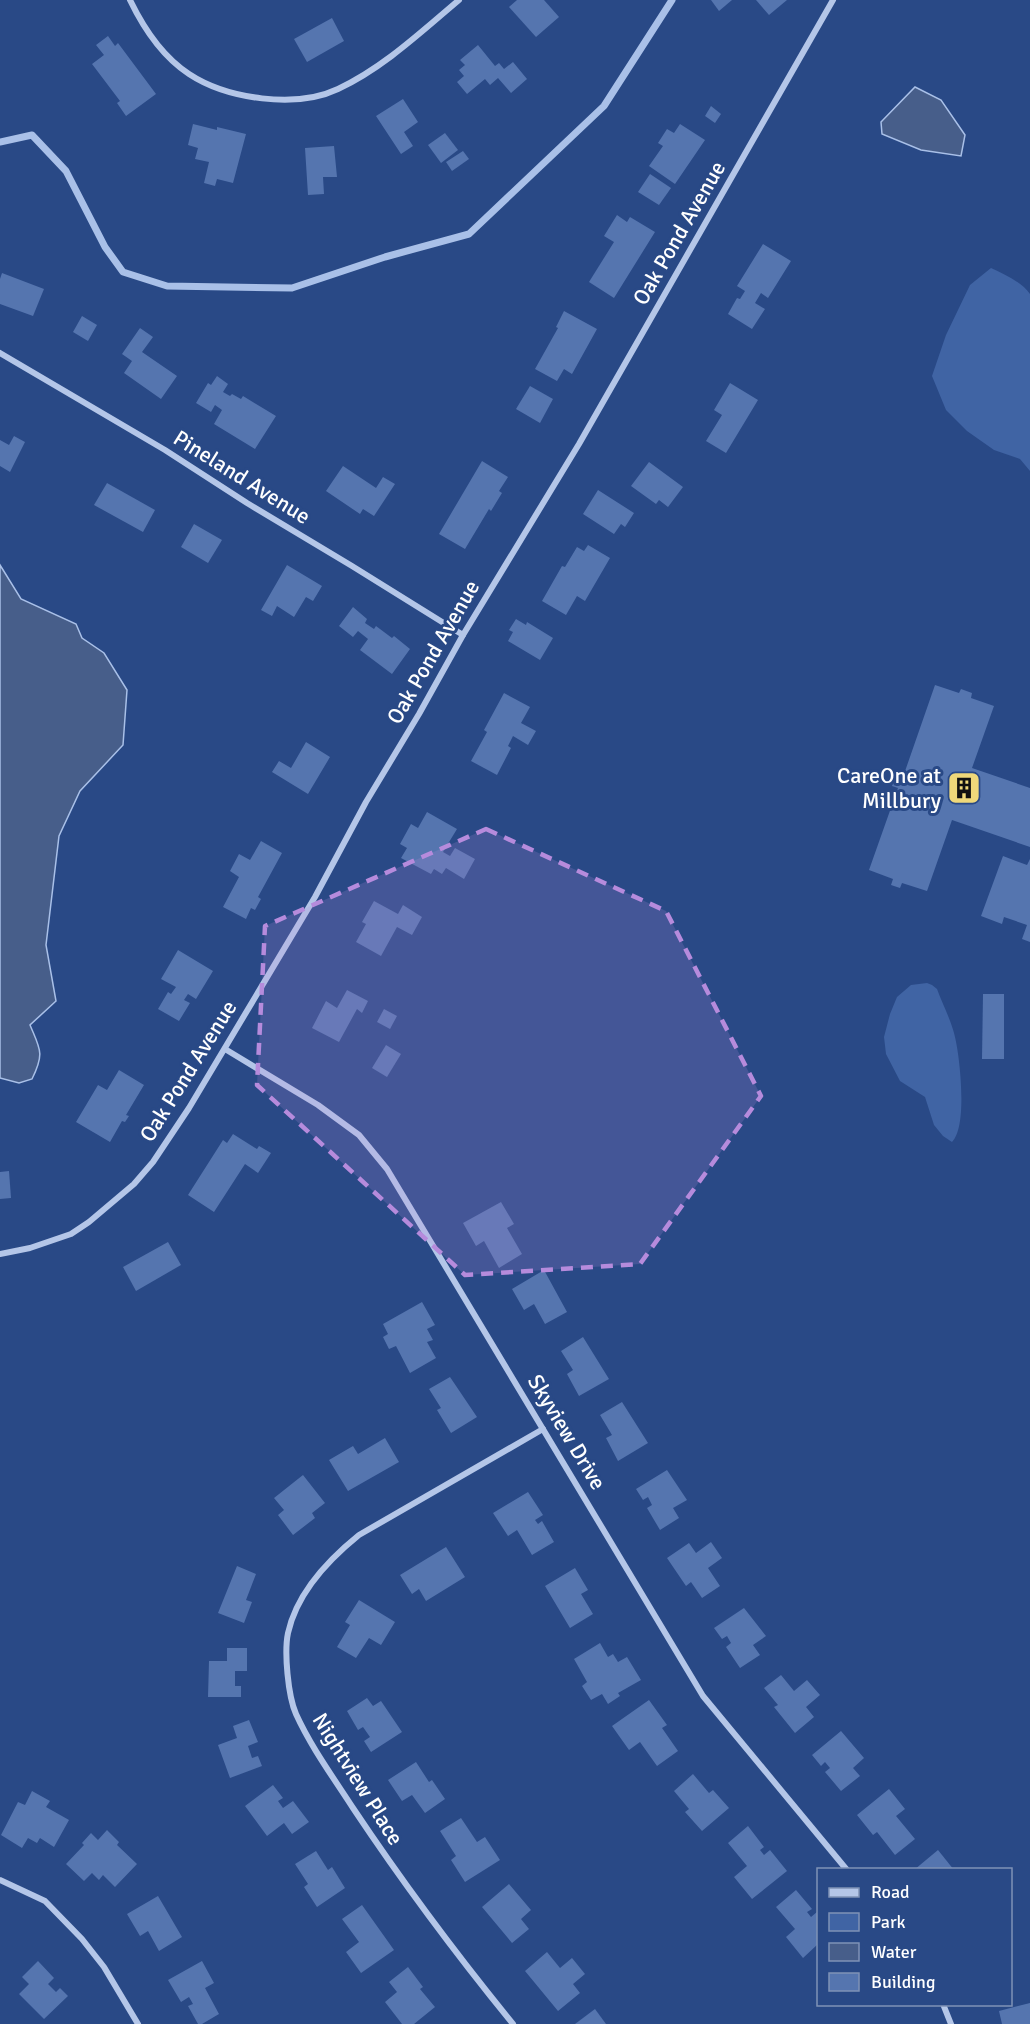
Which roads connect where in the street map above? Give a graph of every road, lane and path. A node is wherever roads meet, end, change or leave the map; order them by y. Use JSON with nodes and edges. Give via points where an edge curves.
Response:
{"nodes":[{"id":1,"x":130,"y":0,"type":"edge"},
{"id":2,"x":459,"y":0,"type":"edge"},
{"id":3,"x":833,"y":0,"type":"edge"},
{"id":4,"x":0,"y":353,"type":"edge"},
{"id":5,"x":462,"y":635,"type":"junction"},
{"id":6,"x":225,"y":1049,"type":"junction"},
{"id":7,"x":0,"y":1254,"type":"edge"},
{"id":8,"x":543,"y":1429,"type":"junction"},
{"id":9,"x":846,"y":1868,"type":"edge"},
{"id":10,"x":0,"y":1880,"type":"edge"},
{"id":11,"x":944,"y":2006,"type":"edge"},
{"id":12,"x":138,"y":2024,"type":"edge"},
{"id":13,"x":513,"y":2024,"type":"edge"},
{"id":14,"x":951,"y":2024,"type":"edge"}],
"edges":[{"from":1,"to":2,"type":"street","via":[[144,26],[189,74],[237,93],[292,100],[319,96],[356,80]]},
{"from":3,"to":5,"type":"street","name":"Oak Pond Avenue","via":[[579,444]]},
{"from":4,"to":5,"type":"street","name":"Pineland Avenue","via":[[165,450]]},
{"from":5,"to":6,"type":"street","name":"Oak Pond Avenue"},
{"from":6,"to":7,"type":"street","name":"Oak Pond Avenue","via":[[153,1162],[121,1197],[71,1234]]},
{"from":6,"to":8,"type":"street","name":"Skyview Drive","via":[[318,1105],[359,1135],[387,1168]]},
{"from":8,"to":9,"type":"street","name":"Skyview Drive","via":[[703,1696]]},
{"from":8,"to":13,"type":"street","name":"Nightview Place","via":[[359,1535],[316,1576],[296,1609],[288,1634],[287,1669],[295,1712],[316,1751],[392,1866]]},
{"from":10,"to":12,"type":"street","via":[[45,1901],[82,1939]]},
{"from":11,"to":14,"type":"street"}]}
